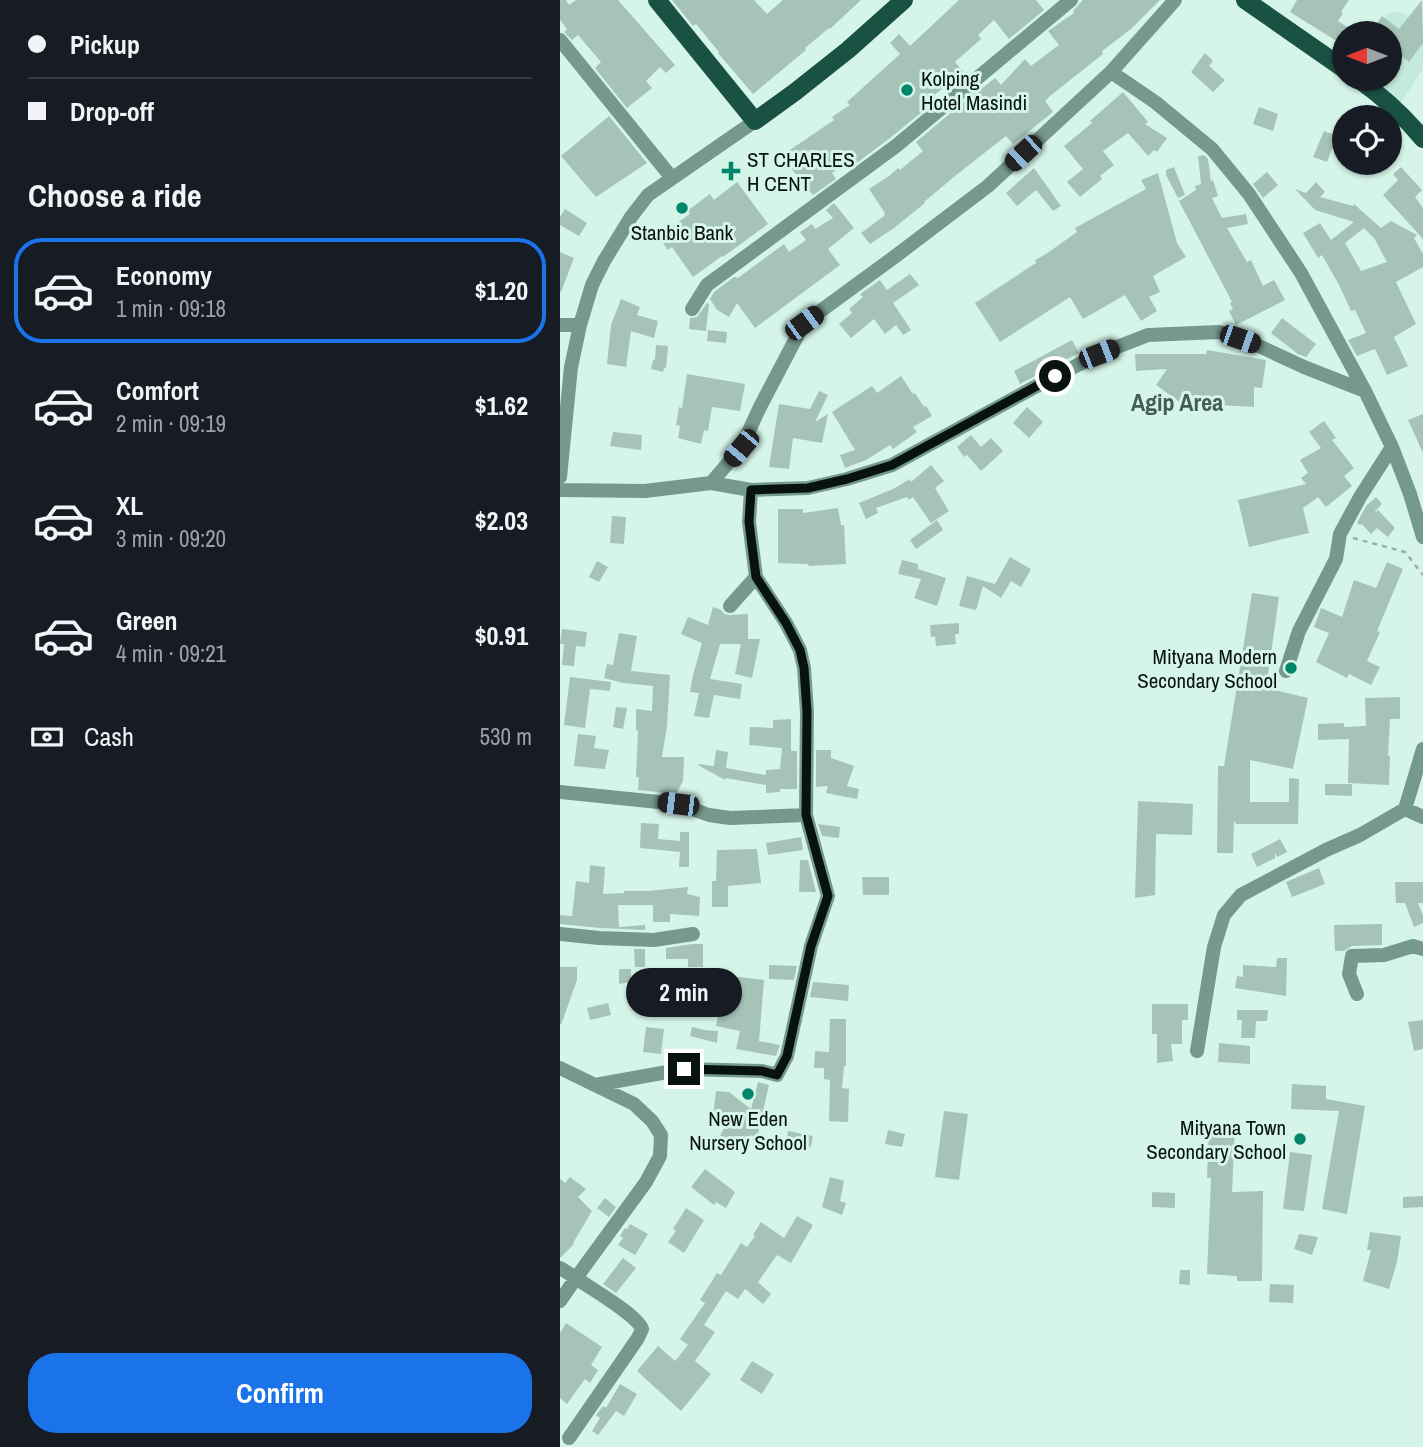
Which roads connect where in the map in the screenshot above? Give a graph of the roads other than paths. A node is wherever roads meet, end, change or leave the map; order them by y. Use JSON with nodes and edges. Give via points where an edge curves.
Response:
{"nodes":[{"id":1,"x":657,"y":0,"type":"edge"},
{"id":2,"x":904,"y":0,"type":"edge"},
{"id":3,"x":1071,"y":0,"type":"edge"},
{"id":4,"x":1175,"y":0,"type":"edge"},
{"id":5,"x":1252,"y":2,"type":"edge"},
{"id":6,"x":560,"y":40,"type":"edge"},
{"id":7,"x":1332,"y":60,"type":"edge"},
{"id":8,"x":1111,"y":72,"type":"junction"},
{"id":9,"x":1375,"y":91,"type":"edge"},
{"id":10,"x":755,"y":121,"type":"junction"},
{"id":11,"x":1423,"y":139,"type":"edge"},
{"id":12,"x":672,"y":177,"type":"junction"},
{"id":13,"x":692,"y":309,"type":"dead end"},
{"id":14,"x":560,"y":325,"type":"edge"},
{"id":15,"x":580,"y":325,"type":"junction"},
{"id":16,"x":1364,"y":391,"type":"junction"},
{"id":17,"x":1392,"y":447,"type":"junction"},
{"id":18,"x":560,"y":477,"type":"edge"},
{"id":19,"x":711,"y":483,"type":"junction"},
{"id":20,"x":560,"y":490,"type":"edge"},
{"id":21,"x":751,"y":490,"type":"junction"},
{"id":22,"x":1423,"y":537,"type":"edge"},
{"id":23,"x":756,"y":577,"type":"junction"},
{"id":24,"x":730,"y":606,"type":"dead end"},
{"id":25,"x":1286,"y":671,"type":"dead end"},
{"id":26,"x":1423,"y":749,"type":"edge"},
{"id":27,"x":560,"y":792,"type":"edge"},
{"id":28,"x":1405,"y":809,"type":"junction"},
{"id":29,"x":806,"y":815,"type":"junction"},
{"id":30,"x":1423,"y":817,"type":"edge"},
{"id":31,"x":560,"y":934,"type":"edge"},
{"id":32,"x":693,"y":934,"type":"dead end"},
{"id":33,"x":1423,"y":949,"type":"edge"},
{"id":34,"x":1357,"y":994,"type":"dead end"},
{"id":35,"x":1197,"y":1051,"type":"dead end"},
{"id":36,"x":560,"y":1068,"type":"edge"},
{"id":37,"x":595,"y":1085,"type":"junction"},
{"id":38,"x":560,"y":1268,"type":"edge"},
{"id":39,"x":576,"y":1278,"type":"junction"},
{"id":40,"x":560,"y":1301,"type":"edge"},
{"id":41,"x":569,"y":1438,"type":"dead end"}],
"edges":[{"from":1,"to":10,"type":"main road"},
{"from":2,"to":10,"type":"main road","via":[[848,50]]},
{"from":3,"to":13,"type":"street","via":[[896,146],[707,285]]},
{"from":4,"to":8,"type":"street"},
{"from":5,"to":7,"type":"main road"},
{"from":6,"to":12,"type":"street"},
{"from":8,"to":16,"type":"street","via":[[1212,149],[1235,175],[1301,273]]},
{"from":8,"to":19,"type":"street","via":[[988,186],[804,323],[741,448]]},
{"from":9,"to":11,"type":"main road"},
{"from":10,"to":12,"type":"street"},
{"from":12,"to":15,"type":"street","via":[[648,195],[631,217],[592,285]]},
{"from":14,"to":15,"type":"street"},
{"from":15,"to":18,"type":"street"},
{"from":16,"to":17,"type":"street"},
{"from":16,"to":21,"type":"street","via":[[1219,332],[1148,335],[1099,354],[892,465],[808,488]]},
{"from":17,"to":22,"type":"street"},
{"from":17,"to":25,"type":"street","via":[[1340,534],[1336,559],[1299,631]]},
{"from":19,"to":20,"type":"street","via":[[645,491]]},
{"from":19,"to":21,"type":"street"},
{"from":21,"to":23,"type":"street","via":[[749,522]]},
{"from":23,"to":24,"type":"street"},
{"from":23,"to":29,"type":"street","via":[[786,623],[802,659],[807,712]]},
{"from":26,"to":28,"type":"street"},
{"from":27,"to":29,"type":"street","via":[[678,804],[730,818]]},
{"from":28,"to":30,"type":"street"},
{"from":28,"to":35,"type":"street","via":[[1241,895],[1224,915],[1214,947]]},
{"from":29,"to":37,"type":"street","via":[[828,896],[811,946],[787,1056],[777,1075],[684,1069]]},
{"from":31,"to":32,"type":"street","via":[[654,940]]},
{"from":33,"to":34,"type":"street","via":[[1413,946],[1384,955],[1352,956],[1349,974]]},
{"from":36,"to":37,"type":"street"},
{"from":37,"to":39,"type":"street","via":[[634,1104],[652,1121],[661,1135],[660,1156]]},
{"from":38,"to":39,"type":"street"},
{"from":39,"to":40,"type":"street"},
{"from":39,"to":41,"type":"street","via":[[642,1329]]}]}
